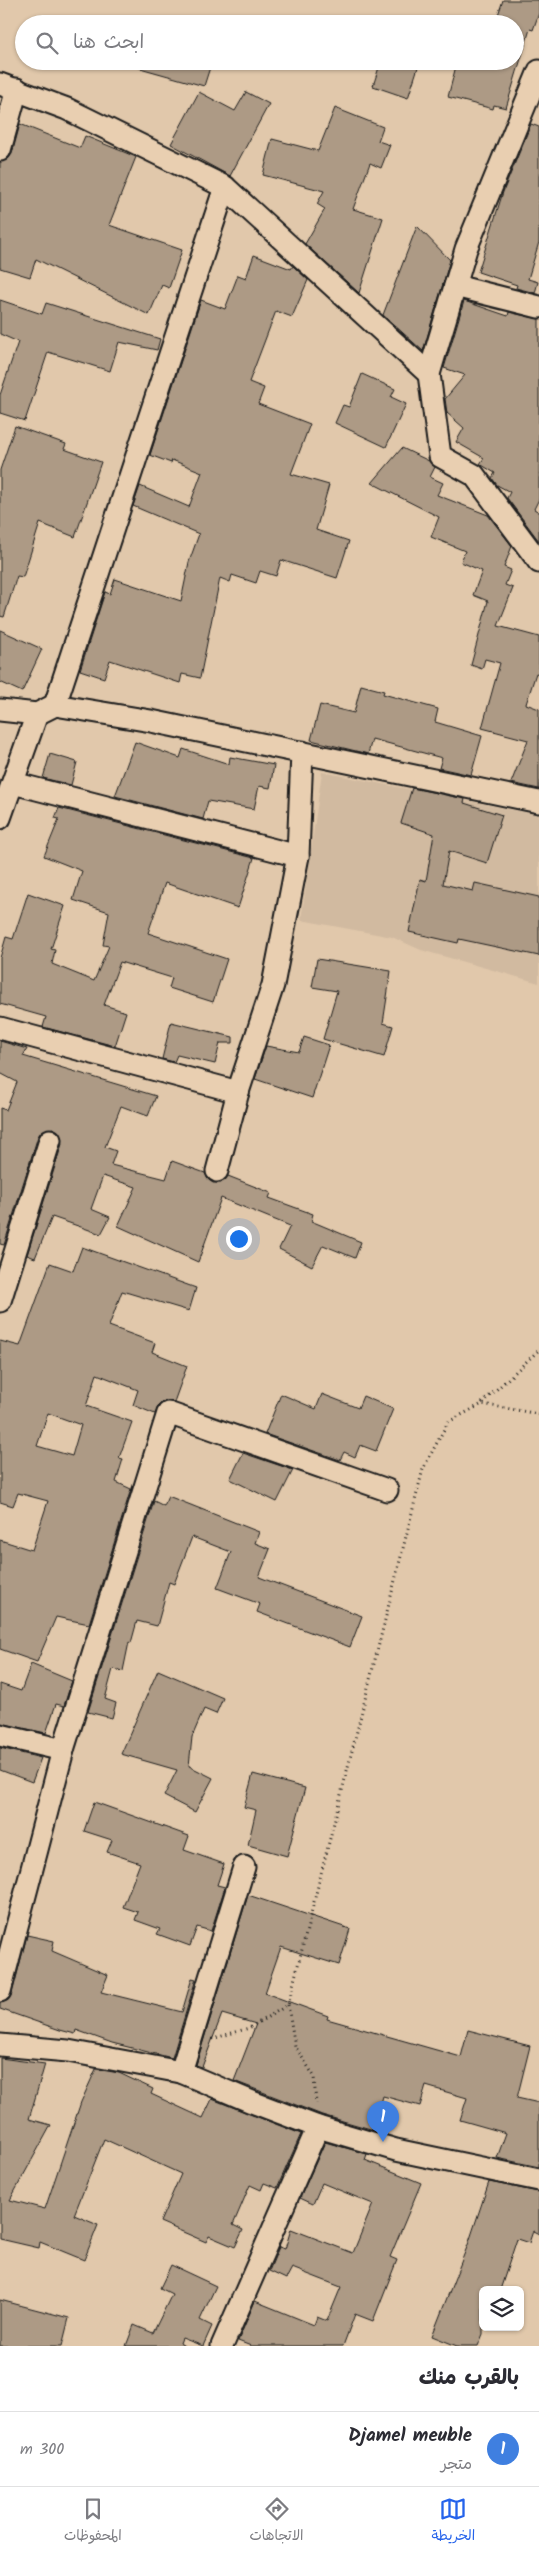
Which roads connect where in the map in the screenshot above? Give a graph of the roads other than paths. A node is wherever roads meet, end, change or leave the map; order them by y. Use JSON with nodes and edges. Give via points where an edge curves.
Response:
{"nodes":[{"id":1,"x":539,"y":71,"type":"edge"},
{"id":2,"x":8,"y":87,"type":"edge"},
{"id":3,"x":0,"y":150,"type":"edge"},
{"id":4,"x":226,"y":187,"type":"junction"},
{"id":5,"x":455,"y":286,"type":"junction"},
{"id":6,"x":539,"y":307,"type":"edge"},
{"id":7,"x":429,"y":374,"type":"junction"},
{"id":8,"x":539,"y":562,"type":"edge"},
{"id":9,"x":46,"y":709,"type":"junction"},
{"id":10,"x":0,"y":710,"type":"edge"},
{"id":11,"x":302,"y":752,"type":"junction"},
{"id":12,"x":13,"y":783,"type":"junction"},
{"id":13,"x":539,"y":802,"type":"edge"},
{"id":14,"x":0,"y":818,"type":"edge"},
{"id":15,"x":298,"y":856,"type":"junction"},
{"id":16,"x":0,"y":1028,"type":"edge"},
{"id":17,"x":238,"y":1092,"type":"junction"},
{"id":18,"x":50,"y":1140,"type":"dead end"},
{"id":19,"x":217,"y":1171,"type":"dead end"},
{"id":20,"x":0,"y":1301,"type":"edge"},
{"id":21,"x":387,"y":1490,"type":"dead end"},
{"id":22,"x":0,"y":1735,"type":"edge"},
{"id":23,"x":63,"y":1750,"type":"junction"},
{"id":24,"x":244,"y":1867,"type":"dead end"},
{"id":25,"x":8,"y":1921,"type":"edge"},
{"id":26,"x":0,"y":1991,"type":"edge"},
{"id":27,"x":0,"y":2044,"type":"edge"},
{"id":28,"x":181,"y":2072,"type":"junction"},
{"id":29,"x":318,"y":2127,"type":"junction"},
{"id":30,"x":539,"y":2180,"type":"edge"},
{"id":31,"x":222,"y":2346,"type":"edge"}],
"edges":[{"from":1,"to":5,"type":"street","via":[[466,250]]},
{"from":2,"to":3,"type":"street"},
{"from":2,"to":4,"type":"street","via":[[67,109]]},
{"from":4,"to":7,"type":"street"},
{"from":4,"to":9,"type":"street"},
{"from":5,"to":6,"type":"street"},
{"from":5,"to":7,"type":"street"},
{"from":7,"to":8,"type":"street","via":[[440,456],[474,475]]},
{"from":9,"to":10,"type":"street"},
{"from":9,"to":11,"type":"street","via":[[151,721]]},
{"from":9,"to":12,"type":"street"},
{"from":11,"to":13,"type":"street"},
{"from":11,"to":15,"type":"street"},
{"from":12,"to":14,"type":"street"},
{"from":12,"to":15,"type":"street"},
{"from":15,"to":17,"type":"street","via":[[273,986]]},
{"from":16,"to":17,"type":"street"},
{"from":17,"to":19,"type":"street"},
{"from":18,"to":20,"type":"street"},
{"from":21,"to":23,"type":"street","via":[[168,1412]]},
{"from":22,"to":23,"type":"street"},
{"from":23,"to":25,"type":"street"},
{"from":24,"to":28,"type":"street"},
{"from":25,"to":26,"type":"street"},
{"from":27,"to":28,"type":"street","via":[[68,2051]]},
{"from":28,"to":29,"type":"street"},
{"from":29,"to":30,"type":"street","via":[[396,2150]]},
{"from":29,"to":31,"type":"street"}]}
